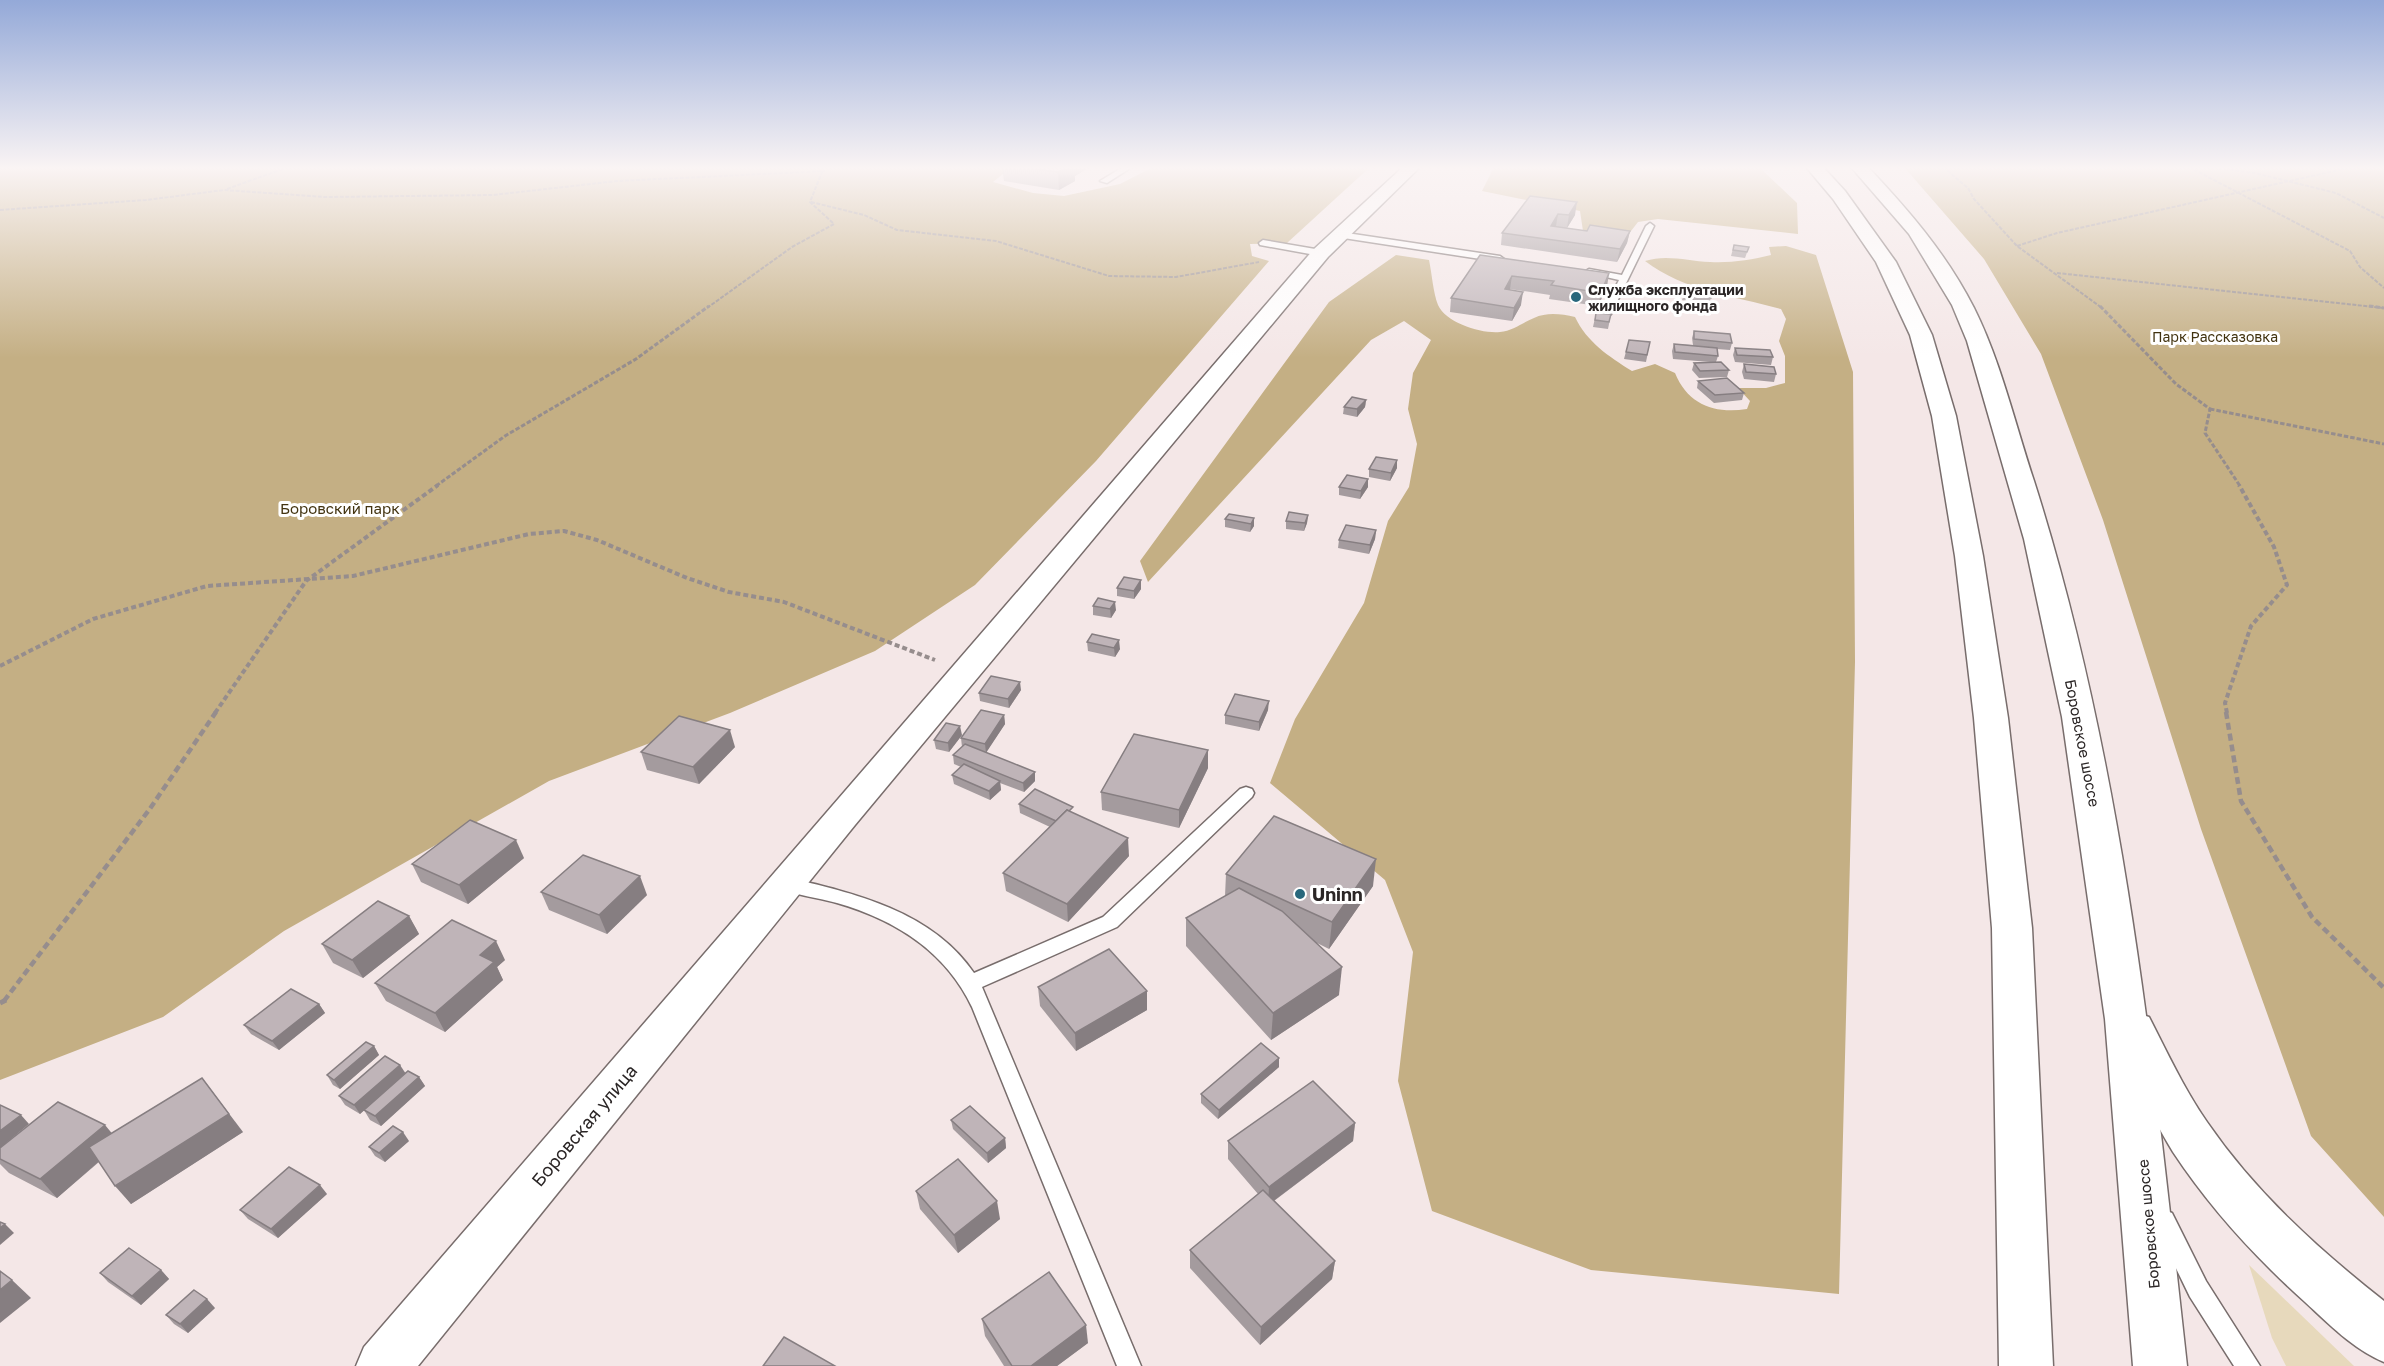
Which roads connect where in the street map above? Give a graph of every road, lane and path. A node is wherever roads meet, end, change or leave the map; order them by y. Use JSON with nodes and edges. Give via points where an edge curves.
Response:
{"nodes":[{"id":1,"x":822,"y":231,"type":"edge"},
{"id":2,"x":903,"y":231,"type":"edge"},
{"id":3,"x":1344,"y":231,"type":"edge"},
{"id":4,"x":1648,"y":231,"type":"edge"},
{"id":5,"x":1864,"y":231,"type":"edge"},
{"id":6,"x":1916,"y":231,"type":"edge"},
{"id":7,"x":2003,"y":231,"type":"edge"},
{"id":8,"x":2067,"y":231,"type":"edge"},
{"id":9,"x":2313,"y":231,"type":"edge"},
{"id":10,"x":1263,"y":243,"type":"dead end"},
{"id":11,"x":1330,"y":244,"type":"junction"},
{"id":12,"x":2017,"y":246,"type":"junction"},
{"id":13,"x":1268,"y":260,"type":"dead end"},
{"id":14,"x":1509,"y":260,"type":"edge"},
{"id":15,"x":1579,"y":271,"type":"edge"},
{"id":16,"x":2056,"y":273,"type":"junction"},
{"id":17,"x":1626,"y":278,"type":"junction"},
{"id":18,"x":2384,"y":288,"type":"edge"},
{"id":19,"x":2384,"y":308,"type":"edge"},
{"id":20,"x":1608,"y":312,"type":"edge"},
{"id":21,"x":2210,"y":409,"type":"junction"},
{"id":22,"x":2384,"y":444,"type":"edge"},
{"id":23,"x":306,"y":581,"type":"junction"},
{"id":24,"x":939,"y":661,"type":"dead end"},
{"id":25,"x":0,"y":666,"type":"edge"},
{"id":26,"x":1246,"y":793,"type":"dead end"},
{"id":27,"x":785,"y":884,"type":"junction"},
{"id":28,"x":969,"y":984,"type":"junction"},
{"id":29,"x":2384,"y":988,"type":"edge"},
{"id":30,"x":0,"y":1003,"type":"edge"},
{"id":31,"x":2127,"y":1019,"type":"junction"},
{"id":32,"x":2144,"y":1182,"type":"junction"},
{"id":33,"x":2384,"y":1335,"type":"edge"},
{"id":34,"x":383,"y":1366,"type":"edge"},
{"id":35,"x":1129,"y":1366,"type":"edge"},
{"id":36,"x":2026,"y":1366,"type":"edge"},
{"id":37,"x":2160,"y":1366,"type":"edge"},
{"id":38,"x":2248,"y":1366,"type":"edge"}],
"edges":[{"from":1,"to":23,"type":"path","via":[[636,359],[505,436]]},
{"from":2,"to":13,"type":"path","via":[[996,242],[1109,276],[1176,277]]},
{"from":3,"to":11,"type":"main road","name":"Боровская улица"},
{"from":4,"to":17,"type":"lane"},
{"from":5,"to":36,"type":"main road","via":[[1886,262],[1921,335],[1944,416],[1969,556],[1991,718],[2012,928]]},
{"from":6,"to":31,"type":"main road","name":"Боровское шоссе","via":[[1962,305],[1982,351],[2038,538],[2079,717]]},
{"from":7,"to":12,"type":"path"},
{"from":8,"to":12,"type":"path"},
{"from":9,"to":18,"type":"path","via":[[2350,251],[2360,267]]},
{"from":10,"to":11,"type":"lane"},
{"from":11,"to":14,"type":"lane"},
{"from":11,"to":27,"type":"main road","name":"Боровская улица"},
{"from":12,"to":16,"type":"path"},
{"from":15,"to":17,"type":"lane"},
{"from":16,"to":19,"type":"path"},
{"from":16,"to":21,"type":"path","via":[[2096,302],[2176,384]]},
{"from":17,"to":20,"type":"lane"},
{"from":21,"to":22,"type":"path"},
{"from":21,"to":29,"type":"path","via":[[2205,432],[2283,565],[2287,585],[2251,626],[2225,703],[2241,801],[2312,917]]},
{"from":23,"to":24,"type":"path","via":[[388,569],[529,534],[564,531],[597,540],[729,592],[784,602]]},
{"from":23,"to":25,"type":"path","via":[[207,585],[93,619]]},
{"from":23,"to":30,"type":"path","via":[[149,810]]},
{"from":26,"to":28,"type":"lane","via":[[1110,922]]},
{"from":27,"to":28,"type":"lane","via":[[853,899],[891,913],[923,934],[962,971]]},
{"from":27,"to":34,"type":"main road","name":"Боровская улица"},
{"from":28,"to":35,"type":"lane","via":[[1049,1165]]},
{"from":31,"to":32,"type":"main road","name":"Боровское шоссе"},
{"from":31,"to":33,"type":"main road","via":[[2190,1136],[2224,1183],[2290,1255]]},
{"from":32,"to":37,"type":"main road","name":"Боровское шоссе"},
{"from":32,"to":38,"type":"lane","via":[[2199,1289]]}]}
